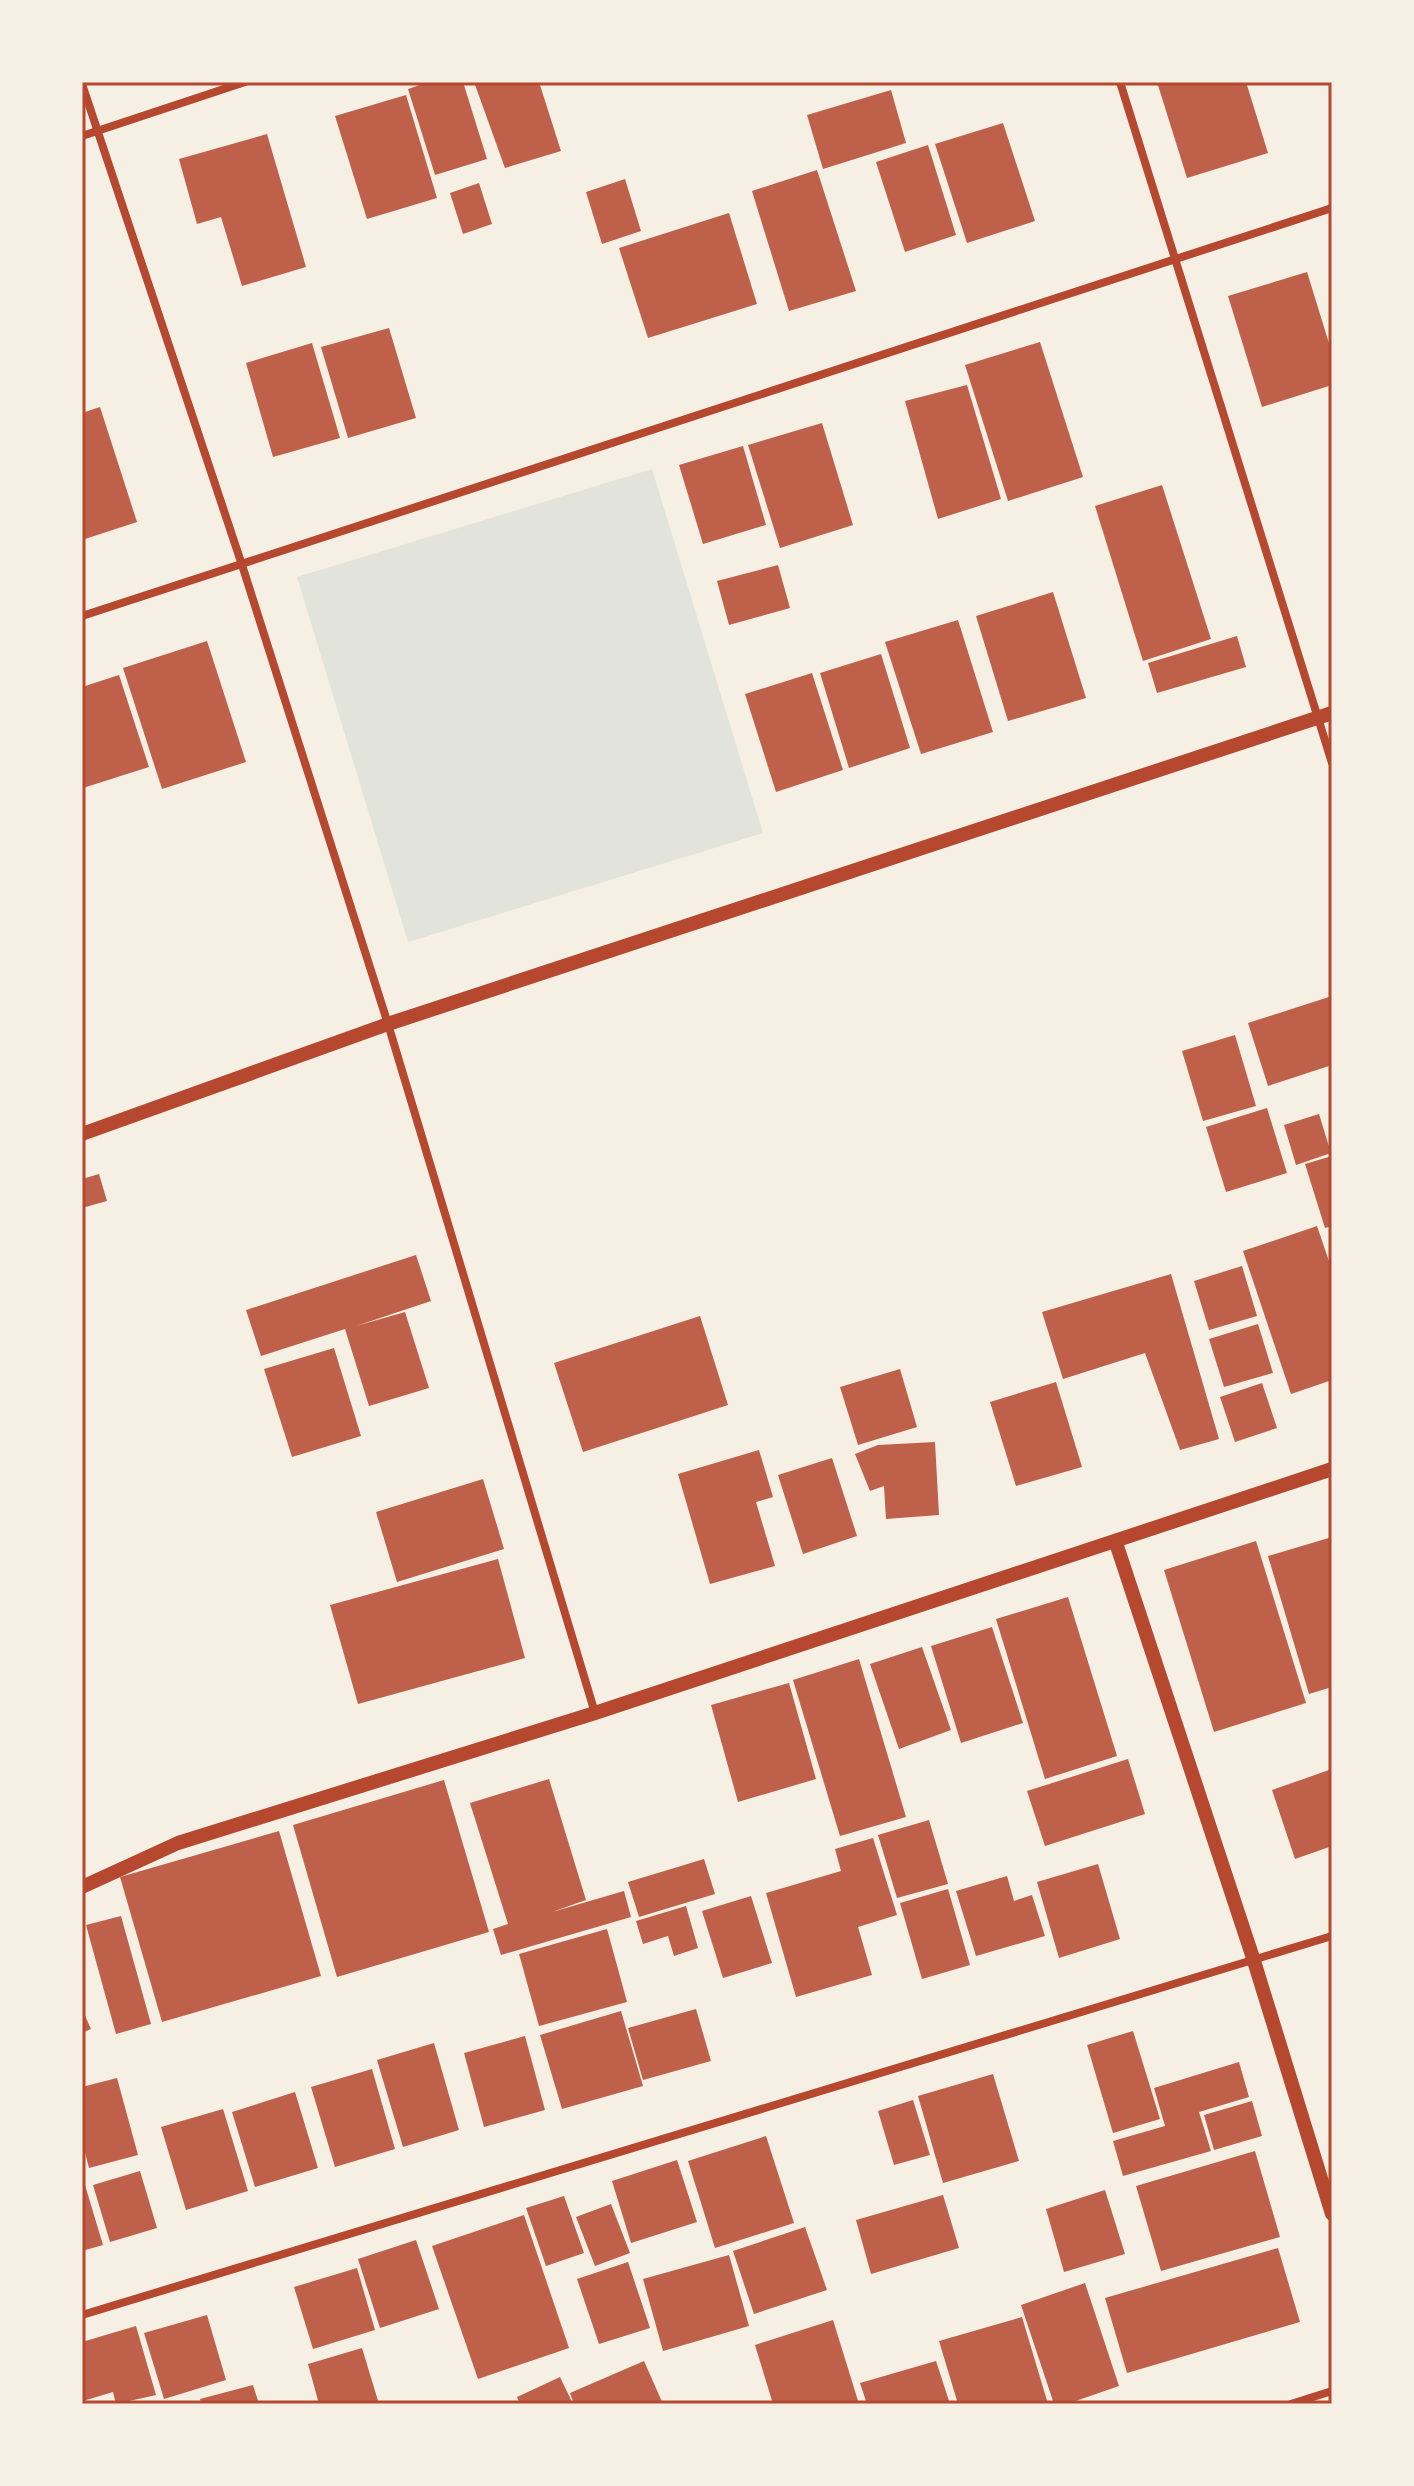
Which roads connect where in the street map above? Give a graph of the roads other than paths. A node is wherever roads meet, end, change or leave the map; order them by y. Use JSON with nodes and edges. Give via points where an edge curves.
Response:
{"nodes":[{"id":1,"x":245,"y":82,"type":"edge"},
{"id":2,"x":1120,"y":82,"type":"edge"},
{"id":3,"x":82,"y":84,"type":"edge"},
{"id":4,"x":96,"y":132,"type":"junction"},
{"id":5,"x":82,"y":136,"type":"edge"},
{"id":6,"x":1332,"y":208,"type":"edge"},
{"id":7,"x":1174,"y":258,"type":"junction"},
{"id":8,"x":242,"y":565,"type":"junction"},
{"id":9,"x":82,"y":616,"type":"edge"},
{"id":10,"x":1325,"y":715,"type":"edge"},
{"id":11,"x":1332,"y":763,"type":"edge"},
{"id":12,"x":388,"y":1024,"type":"junction"},
{"id":13,"x":82,"y":1134,"type":"edge"},
{"id":14,"x":1332,"y":1469,"type":"edge"},
{"id":15,"x":1116,"y":1543,"type":"junction"},
{"id":16,"x":595,"y":1713,"type":"junction"},
{"id":17,"x":82,"y":1887,"type":"edge"},
{"id":18,"x":1332,"y":1936,"type":"edge"},
{"id":19,"x":1254,"y":1961,"type":"junction"},
{"id":20,"x":1332,"y":2214,"type":"edge"},
{"id":21,"x":82,"y":2315,"type":"edge"},
{"id":22,"x":1332,"y":2391,"type":"edge"},
{"id":23,"x":1291,"y":2404,"type":"edge"}],
"edges":[{"from":1,"to":4,"type":"street"},
{"from":2,"to":7,"type":"street"},
{"from":3,"to":4,"type":"street"},
{"from":4,"to":5,"type":"street"},
{"from":4,"to":8,"type":"street"},
{"from":6,"to":7,"type":"street"},
{"from":7,"to":8,"type":"street"},
{"from":7,"to":10,"type":"street"},
{"from":8,"to":9,"type":"street"},
{"from":8,"to":12,"type":"street"},
{"from":10,"to":11,"type":"street"},
{"from":10,"to":12,"type":"street"},
{"from":12,"to":13,"type":"street"},
{"from":12,"to":16,"type":"street"},
{"from":14,"to":15,"type":"street"},
{"from":15,"to":16,"type":"street"},
{"from":15,"to":19,"type":"street"},
{"from":16,"to":17,"type":"street","via":[[178,1843]]},
{"from":18,"to":19,"type":"street"},
{"from":19,"to":20,"type":"street"},
{"from":19,"to":21,"type":"street"},
{"from":22,"to":23,"type":"street"}]}
